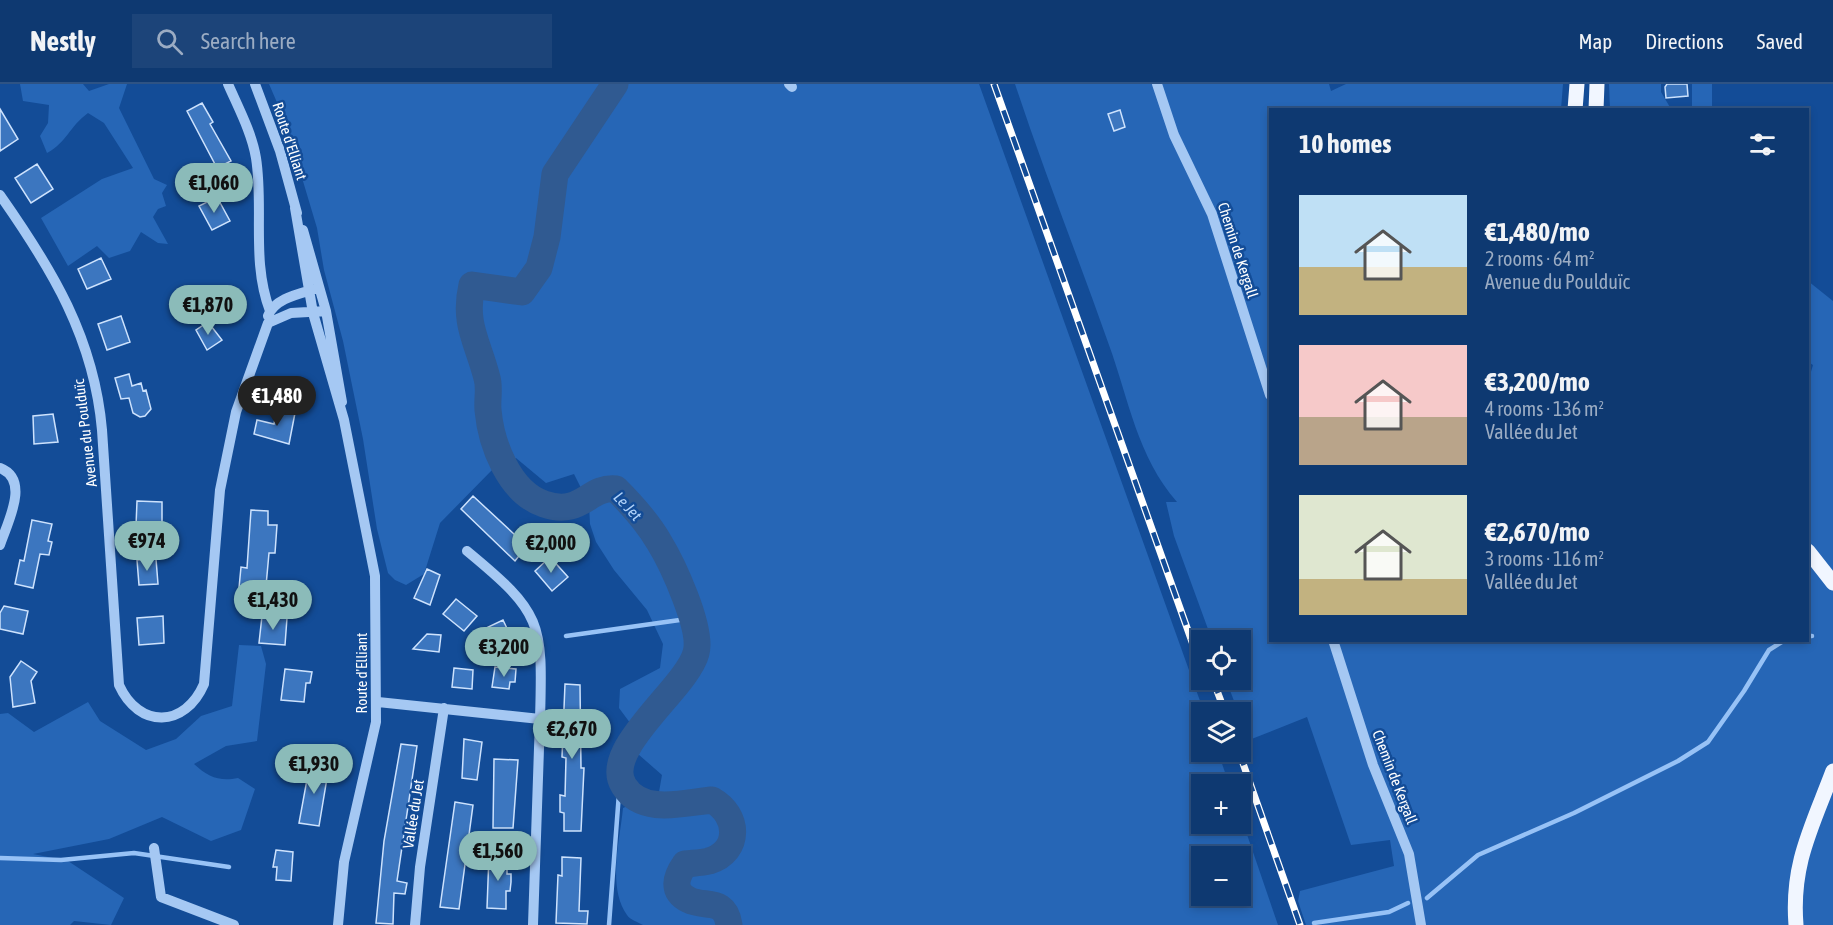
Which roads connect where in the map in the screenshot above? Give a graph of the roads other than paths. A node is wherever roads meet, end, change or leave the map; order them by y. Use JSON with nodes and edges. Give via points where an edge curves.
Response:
{"nodes":[{"id":1,"x":228,"y":84,"type":"edge"},
{"id":2,"x":255,"y":84,"type":"edge"},
{"id":3,"x":1157,"y":84,"type":"edge"},
{"id":4,"x":1577,"y":84,"type":"edge"},
{"id":5,"x":1597,"y":84,"type":"edge"},
{"id":6,"x":1575,"y":108,"type":"edge"},
{"id":7,"x":1596,"y":108,"type":"edge"},
{"id":8,"x":0,"y":195,"type":"edge"},
{"id":9,"x":295,"y":208,"type":"junction"},
{"id":10,"x":320,"y":287,"type":"junction"},
{"id":11,"x":308,"y":291,"type":"junction"},
{"id":12,"x":270,"y":311,"type":"junction"},
{"id":13,"x":326,"y":311,"type":"junction"},
{"id":14,"x":313,"y":313,"type":"junction"},
{"id":15,"x":268,"y":323,"type":"junction"},
{"id":16,"x":1269,"y":393,"type":"edge"},
{"id":17,"x":344,"y":420,"type":"junction"},
{"id":18,"x":0,"y":468,"type":"edge"},
{"id":19,"x":0,"y":545,"type":"edge"},
{"id":20,"x":467,"y":551,"type":"dead end"},
{"id":21,"x":1809,"y":552,"type":"edge"},
{"id":22,"x":1833,"y":583,"type":"edge"},
{"id":23,"x":1334,"y":642,"type":"edge"},
{"id":24,"x":378,"y":702,"type":"junction"},
{"id":25,"x":444,"y":708,"type":"junction"},
{"id":26,"x":540,"y":719,"type":"junction"},
{"id":27,"x":1833,"y":771,"type":"edge"},
{"id":28,"x":154,"y":848,"type":"dead end"},
{"id":29,"x":234,"y":925,"type":"edge"},
{"id":30,"x":338,"y":925,"type":"edge"},
{"id":31,"x":414,"y":925,"type":"edge"},
{"id":32,"x":533,"y":925,"type":"edge"},
{"id":33,"x":1421,"y":925,"type":"edge"},
{"id":34,"x":1796,"y":925,"type":"edge"}],
"edges":[{"from":1,"to":12,"type":"street","via":[[256,157],[258,255]]},
{"from":2,"to":9,"type":"street","name":"Route d'Elliant","via":[[280,150]]},
{"from":3,"to":16,"type":"street","name":"Chemin de Kergall","via":[[1174,135],[1212,214]]},
{"from":4,"to":6,"type":"main road"},
{"from":5,"to":7,"type":"main road"},
{"from":8,"to":15,"type":"street","name":"Avenue du Poulduïc","via":[[55,280],[89,357],[100,404],[118,685],[137,712],[161,718],[186,708],[198,698],[204,684],[223,467],[236,412]]},
{"from":9,"to":10,"type":"street","name":"Route d'Elliant"},
{"from":9,"to":11,"type":"street","name":"Route d'Elliant"},
{"from":10,"to":11,"type":"street"},
{"from":10,"to":13,"type":"street","name":"Route d'Elliant"},
{"from":11,"to":12,"type":"street","via":[[280,302]]},
{"from":11,"to":14,"type":"street","name":"Route d'Elliant"},
{"from":12,"to":15,"type":"street","name":"Avenue du Poulduïc"},
{"from":13,"to":14,"type":"street"},
{"from":13,"to":17,"type":"street","name":"Route d'Elliant"},
{"from":14,"to":15,"type":"street","via":[[291,313]]},
{"from":14,"to":17,"type":"street","name":"Route d'Elliant"},
{"from":17,"to":24,"type":"street","name":"Route d'Elliant","via":[[375,576]]},
{"from":18,"to":19,"type":"street","via":[[11,474],[16,487]]},
{"from":20,"to":26,"type":"street","via":[[513,590],[530,611],[542,658]]},
{"from":21,"to":22,"type":"main road"},
{"from":23,"to":33,"type":"street","name":"Chemin de Kergall","via":[[1373,765],[1409,855]]},
{"from":24,"to":25,"type":"street"},
{"from":24,"to":30,"type":"street","name":"Route d'Elliant","via":[[344,862]]},
{"from":25,"to":26,"type":"street"},
{"from":25,"to":31,"type":"street","name":"Vallée du Jet"},
{"from":26,"to":32,"type":"street"},
{"from":27,"to":34,"type":"main road","via":[[1799,864],[1795,883]]},
{"from":28,"to":29,"type":"street","via":[[161,897]]}]}
